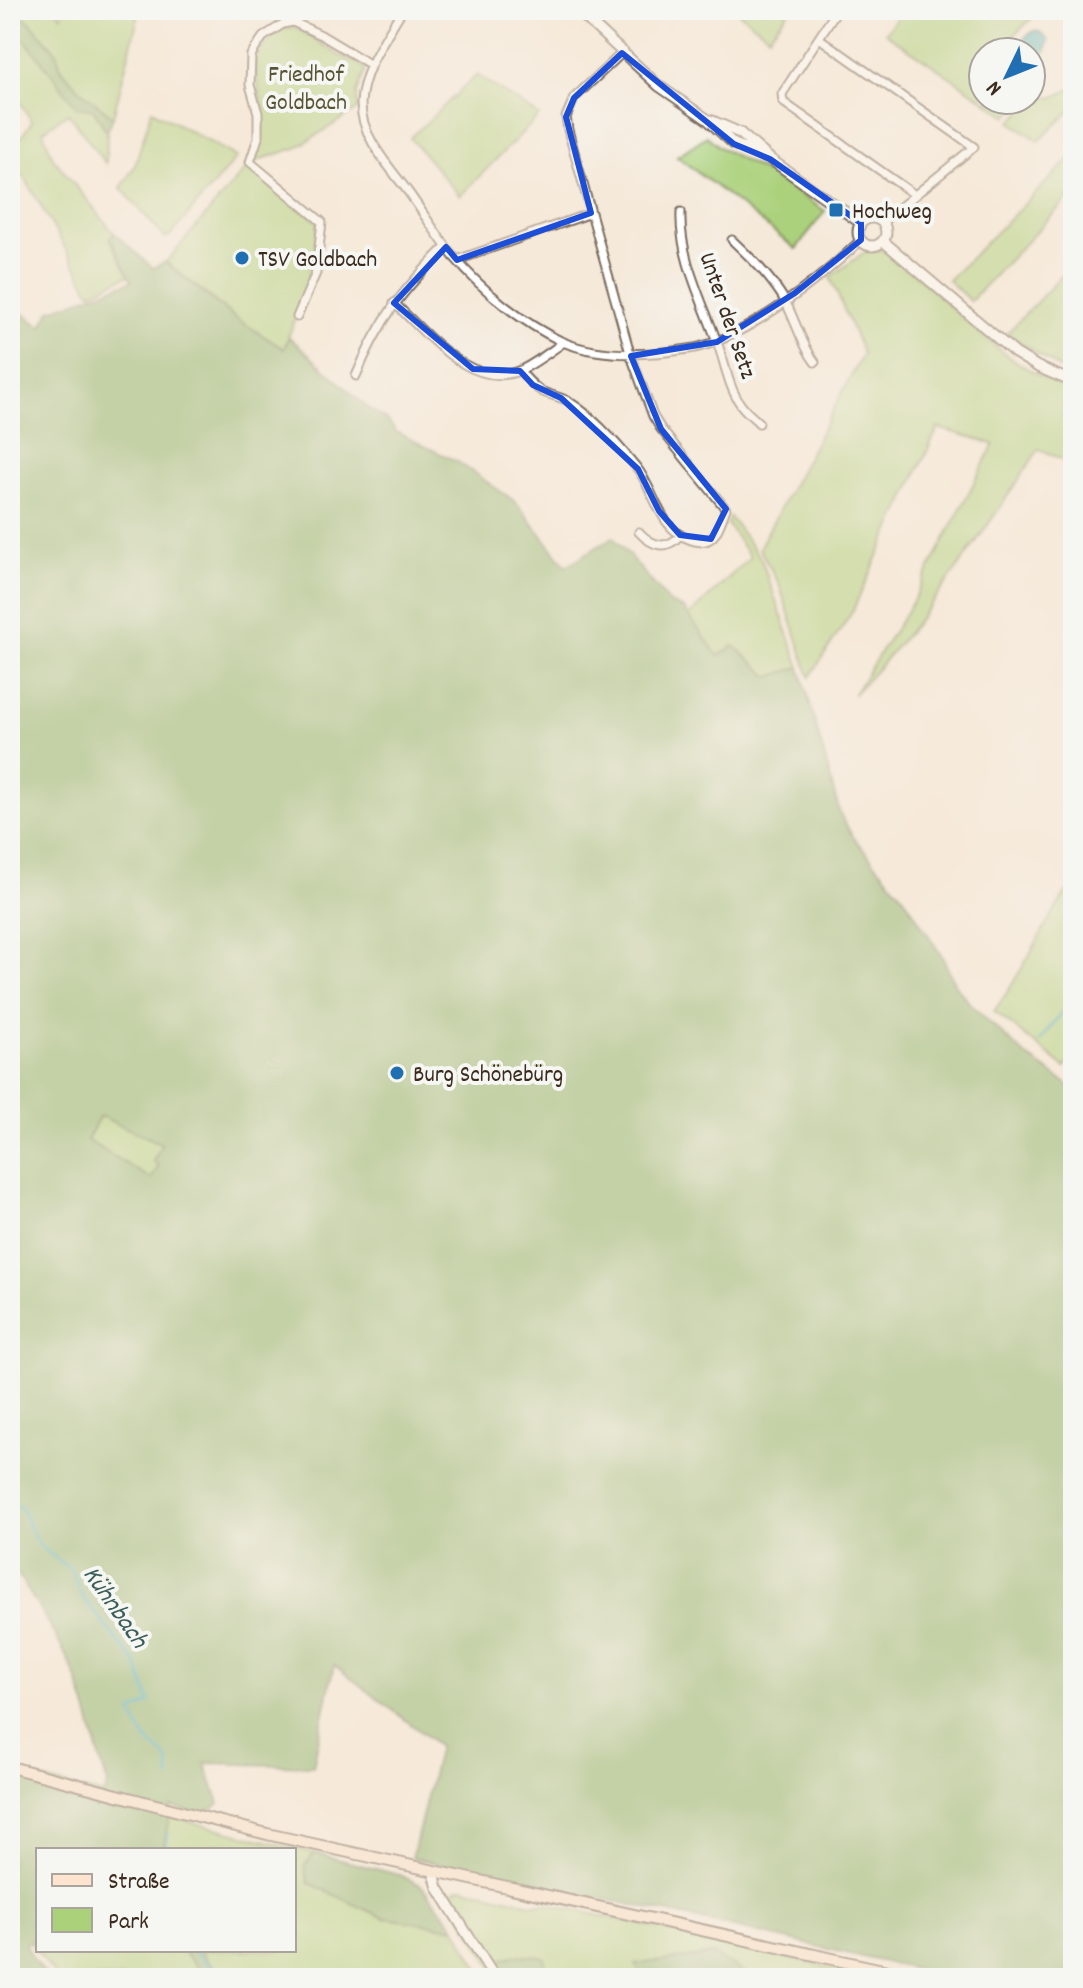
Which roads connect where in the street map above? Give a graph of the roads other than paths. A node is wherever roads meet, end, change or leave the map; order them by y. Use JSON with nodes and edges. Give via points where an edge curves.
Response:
{"nodes":[{"id":1,"x":402,"y":10,"type":"edge"},
{"id":2,"x":577,"y":10,"type":"edge"},
{"id":3,"x":837,"y":10,"type":"edge"},
{"id":4,"x":819,"y":38,"type":"junction"},
{"id":5,"x":622,"y":53,"type":"junction"},
{"id":6,"x":371,"y":65,"type":"junction"},
{"id":7,"x":915,"y":195,"type":"junction"},
{"id":8,"x":681,"y":212,"type":"dead end"},
{"id":9,"x":591,"y":213,"type":"junction"},
{"id":10,"x":882,"y":222,"type":"junction"},
{"id":11,"x":861,"y":223,"type":"junction"},
{"id":12,"x":732,"y":240,"type":"dead end"},
{"id":13,"x":861,"y":240,"type":"junction"},
{"id":14,"x":883,"y":241,"type":"junction"},
{"id":15,"x":446,"y":247,"type":"junction"},
{"id":16,"x":457,"y":260,"type":"junction"},
{"id":17,"x":785,"y":300,"type":"junction"},
{"id":18,"x":394,"y":303,"type":"junction"},
{"id":19,"x":297,"y":317,"type":"dead end"},
{"id":20,"x":564,"y":342,"type":"junction"},
{"id":21,"x":717,"y":342,"type":"junction"},
{"id":22,"x":630,"y":353,"type":"junction"},
{"id":23,"x":815,"y":362,"type":"dead end"},
{"id":24,"x":520,"y":371,"type":"junction"},
{"id":25,"x":356,"y":376,"type":"dead end"},
{"id":26,"x":1073,"y":382,"type":"edge"},
{"id":27,"x":759,"y":423,"type":"dead end"},
{"id":28,"x":639,"y":532,"type":"dead end"},
{"id":29,"x":680,"y":535,"type":"junction"},
{"id":30,"x":10,"y":1767,"type":"edge"},
{"id":31,"x":434,"y":1873,"type":"junction"},
{"id":32,"x":495,"y":1978,"type":"edge"},
{"id":33,"x":919,"y":1978,"type":"edge"}],
"edges":[{"from":1,"to":6,"type":"street"},
{"from":2,"to":5,"type":"street"},
{"from":3,"to":4,"type":"street"},
{"from":4,"to":7,"type":"street","via":[[782,94],[783,102]]},
{"from":4,"to":7,"type":"street","via":[[974,147]]},
{"from":5,"to":9,"type":"street","via":[[574,98],[566,117]]},
{"from":5,"to":11,"type":"street","via":[[734,144],[770,159]]},
{"from":6,"to":15,"type":"street","via":[[362,94],[363,121],[374,145]]},
{"from":6,"to":19,"type":"street","via":[[293,22],[263,37],[251,55],[258,138],[250,162],[322,222],[316,273]]},
{"from":7,"to":10,"type":"street"},
{"from":8,"to":21,"type":"street","name":"Unter der Setz","via":[[680,233]]},
{"from":9,"to":16,"type":"street"},
{"from":9,"to":22,"type":"street"},
{"from":10,"to":11,"type":"street","via":[[871,217]]},
{"from":10,"to":14,"type":"street"},
{"from":11,"to":13,"type":"street"},
{"from":12,"to":17,"type":"street"},
{"from":13,"to":14,"type":"street","via":[[872,246]]},
{"from":13,"to":17,"type":"street"},
{"from":14,"to":26,"type":"street","via":[[1015,353]]},
{"from":15,"to":16,"type":"street"},
{"from":15,"to":18,"type":"street"},
{"from":16,"to":20,"type":"street","via":[[501,302]]},
{"from":17,"to":21,"type":"street"},
{"from":17,"to":23,"type":"street"},
{"from":18,"to":24,"type":"street","via":[[473,369],[490,374]]},
{"from":18,"to":25,"type":"street"},
{"from":20,"to":22,"type":"street"},
{"from":20,"to":24,"type":"street"},
{"from":21,"to":22,"type":"street"},
{"from":21,"to":27,"type":"street","name":"Unter der Setz","via":[[732,388]]},
{"from":22,"to":29,"type":"street","via":[[653,416],[726,509],[711,539],[702,542]]},
{"from":24,"to":29,"type":"street","via":[[543,392],[571,402],[603,431],[638,469],[659,511]]},
{"from":28,"to":29,"type":"street","via":[[658,545]]},
{"from":30,"to":31,"type":"main road"},
{"from":31,"to":32,"type":"street","via":[[438,1888]]},
{"from":31,"to":33,"type":"main road"}]}
